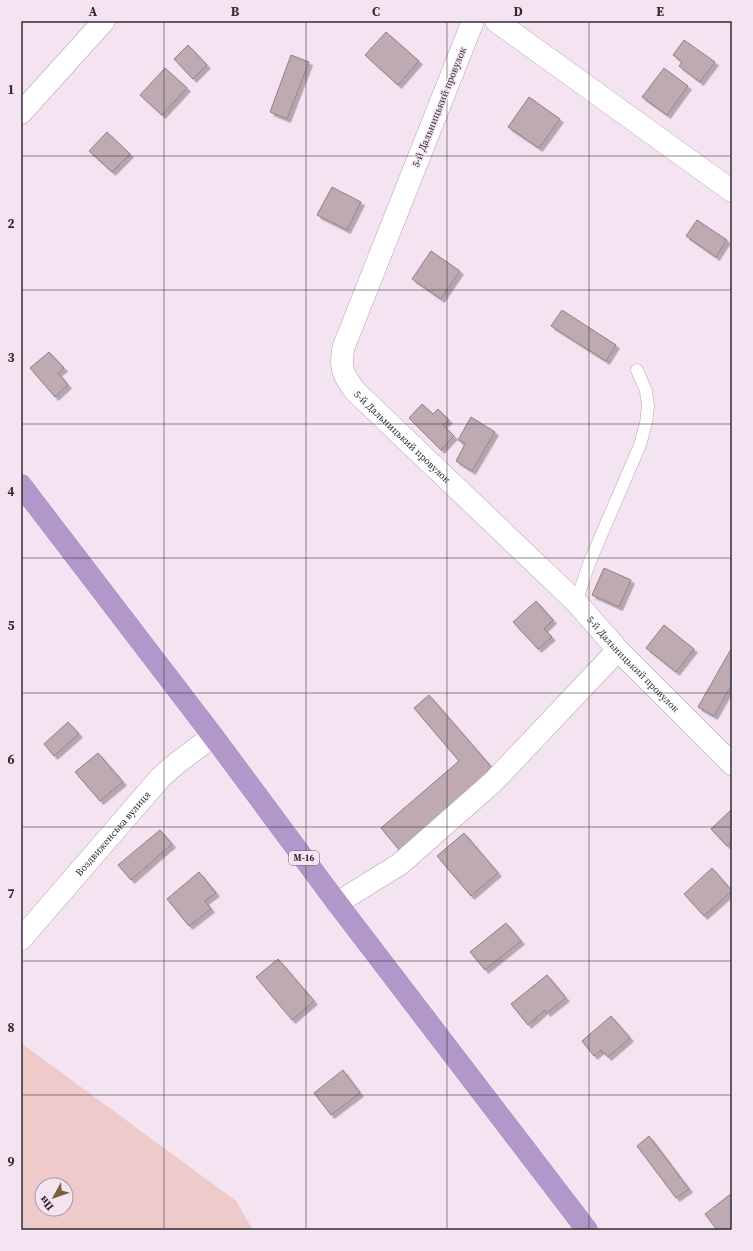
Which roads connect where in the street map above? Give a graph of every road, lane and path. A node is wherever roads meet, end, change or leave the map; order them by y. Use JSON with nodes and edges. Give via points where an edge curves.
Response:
{"nodes":[{"id":1,"x":104,"y":21,"type":"edge"},
{"id":2,"x":473,"y":21,"type":"edge"},
{"id":3,"x":496,"y":21,"type":"edge"},
{"id":4,"x":21,"y":113,"type":"edge"},
{"id":5,"x":732,"y":191,"type":"edge"},
{"id":6,"x":637,"y":370,"type":"dead end"},
{"id":7,"x":21,"y":485,"type":"edge"},
{"id":8,"x":576,"y":602,"type":"junction"},
{"id":9,"x":618,"y":650,"type":"junction"},
{"id":10,"x":213,"y":736,"type":"junction"},
{"id":11,"x":732,"y":764,"type":"edge"},
{"id":12,"x":337,"y":903,"type":"junction"},
{"id":13,"x":21,"y":940,"type":"edge"},
{"id":14,"x":587,"y":1230,"type":"edge"}],
"edges":[{"from":1,"to":4,"type":"street"},
{"from":2,"to":8,"type":"street","name":"5-й Дальницький провулок","via":[[344,346],[342,369],[356,392]]},
{"from":3,"to":5,"type":"street"},
{"from":6,"to":8,"type":"lane","via":[[646,391],[646,423],[640,445],[590,561]]},
{"from":7,"to":10,"type":"highway","number":"М-16"},
{"from":8,"to":9,"type":"street","name":"5-й Дальницький провулок"},
{"from":9,"to":11,"type":"street","name":"5-й Дальницький провулок"},
{"from":9,"to":12,"type":"street","via":[[493,782],[400,864]]},
{"from":10,"to":12,"type":"highway","number":"М-16"},
{"from":10,"to":13,"type":"street","name":"Воздвиженська вулиця","via":[[161,777]]},
{"from":12,"to":14,"type":"highway","number":"М-16"}]}
